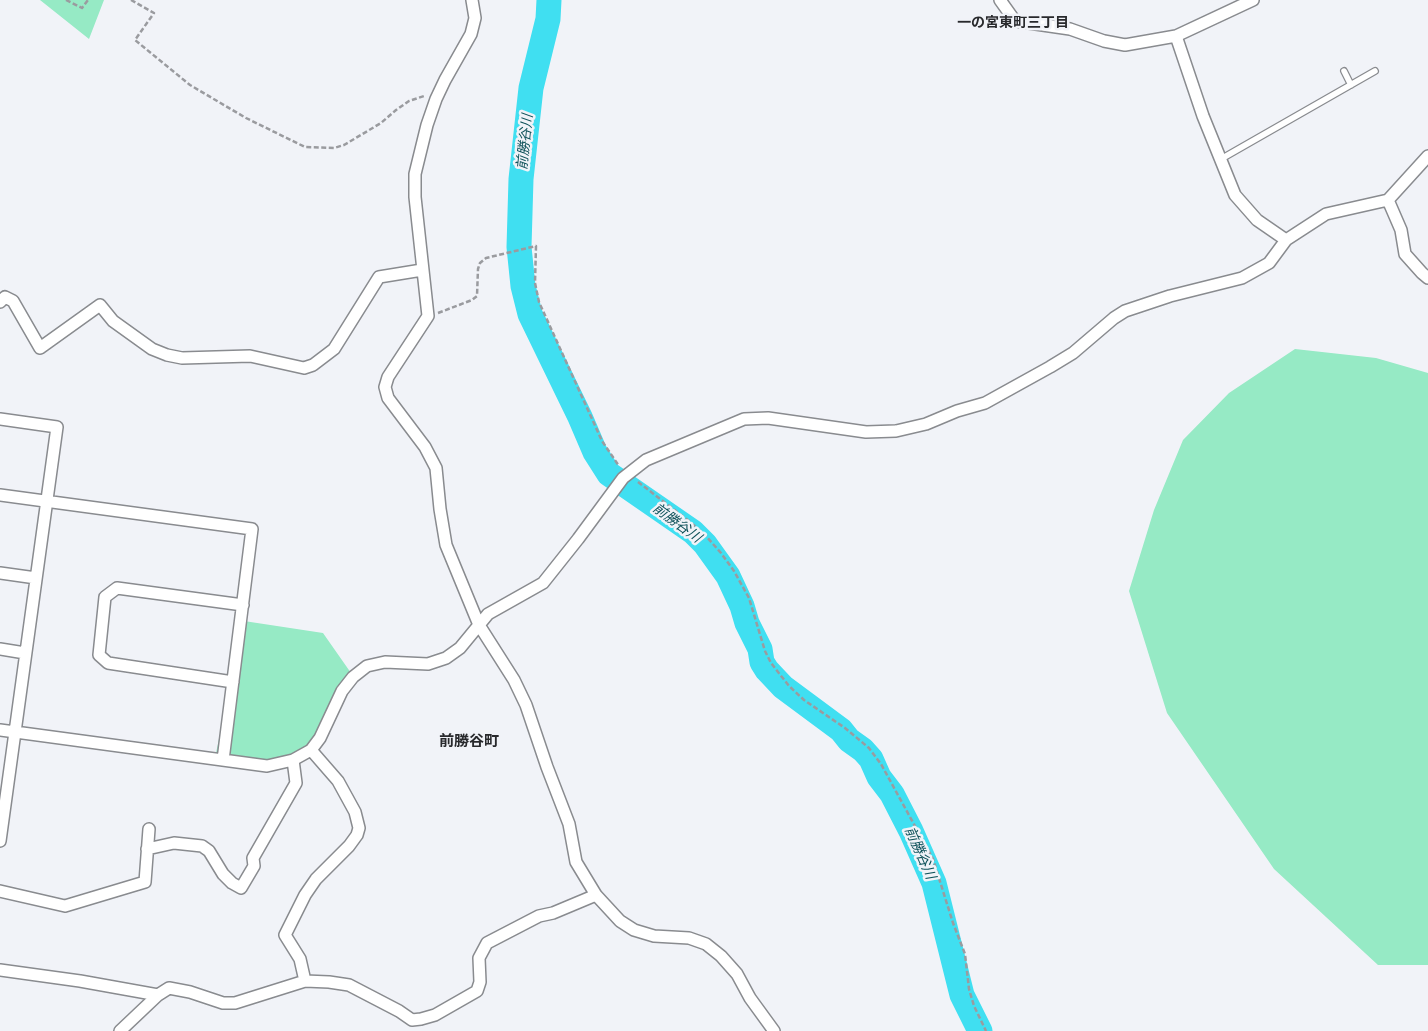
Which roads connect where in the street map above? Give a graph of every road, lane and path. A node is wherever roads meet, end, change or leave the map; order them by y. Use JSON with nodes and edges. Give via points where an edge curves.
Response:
{"nodes":[{"id":1,"x":66,"y":0,"type":"edge"},
{"id":2,"x":88,"y":0,"type":"edge"},
{"id":3,"x":131,"y":0,"type":"edge"},
{"id":4,"x":472,"y":0,"type":"edge"},
{"id":5,"x":1000,"y":0,"type":"edge"},
{"id":6,"x":1253,"y":0,"type":"edge"},
{"id":7,"x":1176,"y":36,"type":"junction"},
{"id":8,"x":1344,"y":71,"type":"dead end"},
{"id":9,"x":1375,"y":71,"type":"dead end"},
{"id":10,"x":1351,"y":85,"type":"junction"},
{"id":11,"x":440,"y":91,"type":"junction"},
{"id":12,"x":1428,"y":156,"type":"edge"},
{"id":13,"x":1221,"y":159,"type":"junction"},
{"id":14,"x":1388,"y":200,"type":"junction"},
{"id":15,"x":1286,"y":240,"type":"junction"},
{"id":16,"x":422,"y":270,"type":"junction"},
{"id":17,"x":1428,"y":278,"type":"edge"},
{"id":18,"x":0,"y":302,"type":"edge"},
{"id":19,"x":428,"y":316,"type":"junction"},
{"id":20,"x":0,"y":419,"type":"edge"},
{"id":21,"x":626,"y":475,"type":"junction"},
{"id":22,"x":0,"y":495,"type":"edge"},
{"id":23,"x":47,"y":502,"type":"junction"},
{"id":24,"x":0,"y":573,"type":"edge"},
{"id":25,"x":36,"y":578,"type":"junction"},
{"id":26,"x":243,"y":605,"type":"junction"},
{"id":27,"x":479,"y":625,"type":"junction"},
{"id":28,"x":0,"y":649,"type":"edge"},
{"id":29,"x":25,"y":653,"type":"junction"},
{"id":30,"x":233,"y":682,"type":"junction"},
{"id":31,"x":0,"y":730,"type":"edge"},
{"id":32,"x":14,"y":732,"type":"junction"},
{"id":33,"x":311,"y":750,"type":"junction"},
{"id":34,"x":223,"y":760,"type":"junction"},
{"id":35,"x":294,"y":760,"type":"junction"},
{"id":36,"x":2,"y":811,"type":"edge"},
{"id":37,"x":149,"y":829,"type":"dead end"},
{"id":38,"x":0,"y":841,"type":"edge"},
{"id":39,"x":147,"y":850,"type":"junction"},
{"id":40,"x":0,"y":891,"type":"edge"},
{"id":41,"x":596,"y":895,"type":"junction"},
{"id":42,"x":0,"y":970,"type":"edge"},
{"id":43,"x":305,"y":981,"type":"junction"},
{"id":44,"x":158,"y":995,"type":"junction"},
{"id":45,"x":120,"y":1031,"type":"edge"},
{"id":46,"x":774,"y":1031,"type":"edge"},
{"id":47,"x":986,"y":1031,"type":"edge"}],
"edges":[{"from":1,"to":2,"type":"path","via":[[82,8]]},
{"from":3,"to":11,"type":"path","via":[[154,13],[136,40],[190,85],[305,147],[334,148],[344,144],[370,131],[409,101]]},
{"from":4,"to":11,"type":"street","via":[[476,18],[471,34]]},
{"from":5,"to":7,"type":"street","via":[[1015,21],[1070,29],[1125,45]]},
{"from":6,"to":7,"type":"street"},
{"from":7,"to":13,"type":"street"},
{"from":8,"to":10,"type":"lane"},
{"from":9,"to":10,"type":"lane"},
{"from":10,"to":13,"type":"lane"},
{"from":11,"to":16,"type":"street","via":[[427,125],[415,174]]},
{"from":12,"to":14,"type":"street"},
{"from":13,"to":15,"type":"street","via":[[1235,195],[1257,220]]},
{"from":14,"to":15,"type":"street","via":[[1326,214]]},
{"from":14,"to":17,"type":"street","via":[[1401,230],[1405,254]]},
{"from":15,"to":21,"type":"street","via":[[1269,263],[1242,278],[1125,311],[1073,353],[985,403],[896,431],[866,432],[768,418],[744,419],[646,460]]},
{"from":16,"to":18,"type":"street","via":[[379,277],[334,349],[304,368],[250,356],[182,358],[167,355],[152,349],[113,321],[100,306],[40,348],[13,301],[5,297]]},
{"from":16,"to":19,"type":"street"},
{"from":19,"to":21,"type":"path","via":[[477,296],[478,269],[486,258],[536,246],[535,283],[539,302],[602,440]]},
{"from":19,"to":27,"type":"street","via":[[385,387],[388,398],[425,447],[436,468],[446,545]]},
{"from":20,"to":23,"type":"street","via":[[57,427]]},
{"from":21,"to":27,"type":"street","via":[[543,583],[488,614]]},
{"from":21,"to":47,"type":"path","via":[[706,536],[734,571],[749,598],[771,663],[804,700],[845,728],[869,748],[881,764],[933,859],[966,954],[974,1006]]},
{"from":22,"to":23,"type":"street"},
{"from":23,"to":25,"type":"street"},
{"from":23,"to":26,"type":"street","via":[[252,529]]},
{"from":24,"to":25,"type":"street"},
{"from":25,"to":29,"type":"street"},
{"from":26,"to":30,"type":"street"},
{"from":26,"to":30,"type":"street","via":[[117,588],[105,597],[98,655],[108,663]]},
{"from":27,"to":33,"type":"street","via":[[460,648],[446,658],[428,664],[385,662],[367,666],[342,690]]},
{"from":27,"to":41,"type":"street","via":[[526,705],[569,824],[576,862]]},
{"from":28,"to":29,"type":"street"},
{"from":29,"to":32,"type":"street"},
{"from":30,"to":34,"type":"street"},
{"from":31,"to":32,"type":"street"},
{"from":32,"to":34,"type":"street"},
{"from":32,"to":36,"type":"street"},
{"from":33,"to":35,"type":"street"},
{"from":33,"to":43,"type":"street","via":[[338,781],[355,812],[359,828],[348,846],[316,879],[285,935],[300,959]]},
{"from":34,"to":35,"type":"street","via":[[267,766]]},
{"from":35,"to":39,"type":"street","via":[[296,782],[253,858],[254,866],[241,888],[232,884],[202,846],[174,843]]},
{"from":36,"to":38,"type":"street"},
{"from":37,"to":39,"type":"street"},
{"from":39,"to":40,"type":"street","via":[[145,882],[65,906]]},
{"from":41,"to":43,"type":"street","via":[[539,916],[487,943],[479,958],[477,991],[421,1020],[412,1020],[349,985]]},
{"from":41,"to":46,"type":"street","via":[[620,921],[634,930],[654,936],[689,938],[706,944],[737,974]]},
{"from":42,"to":44,"type":"street"},
{"from":43,"to":44,"type":"street","via":[[234,1003],[168,988]]},
{"from":44,"to":45,"type":"street"}]}
